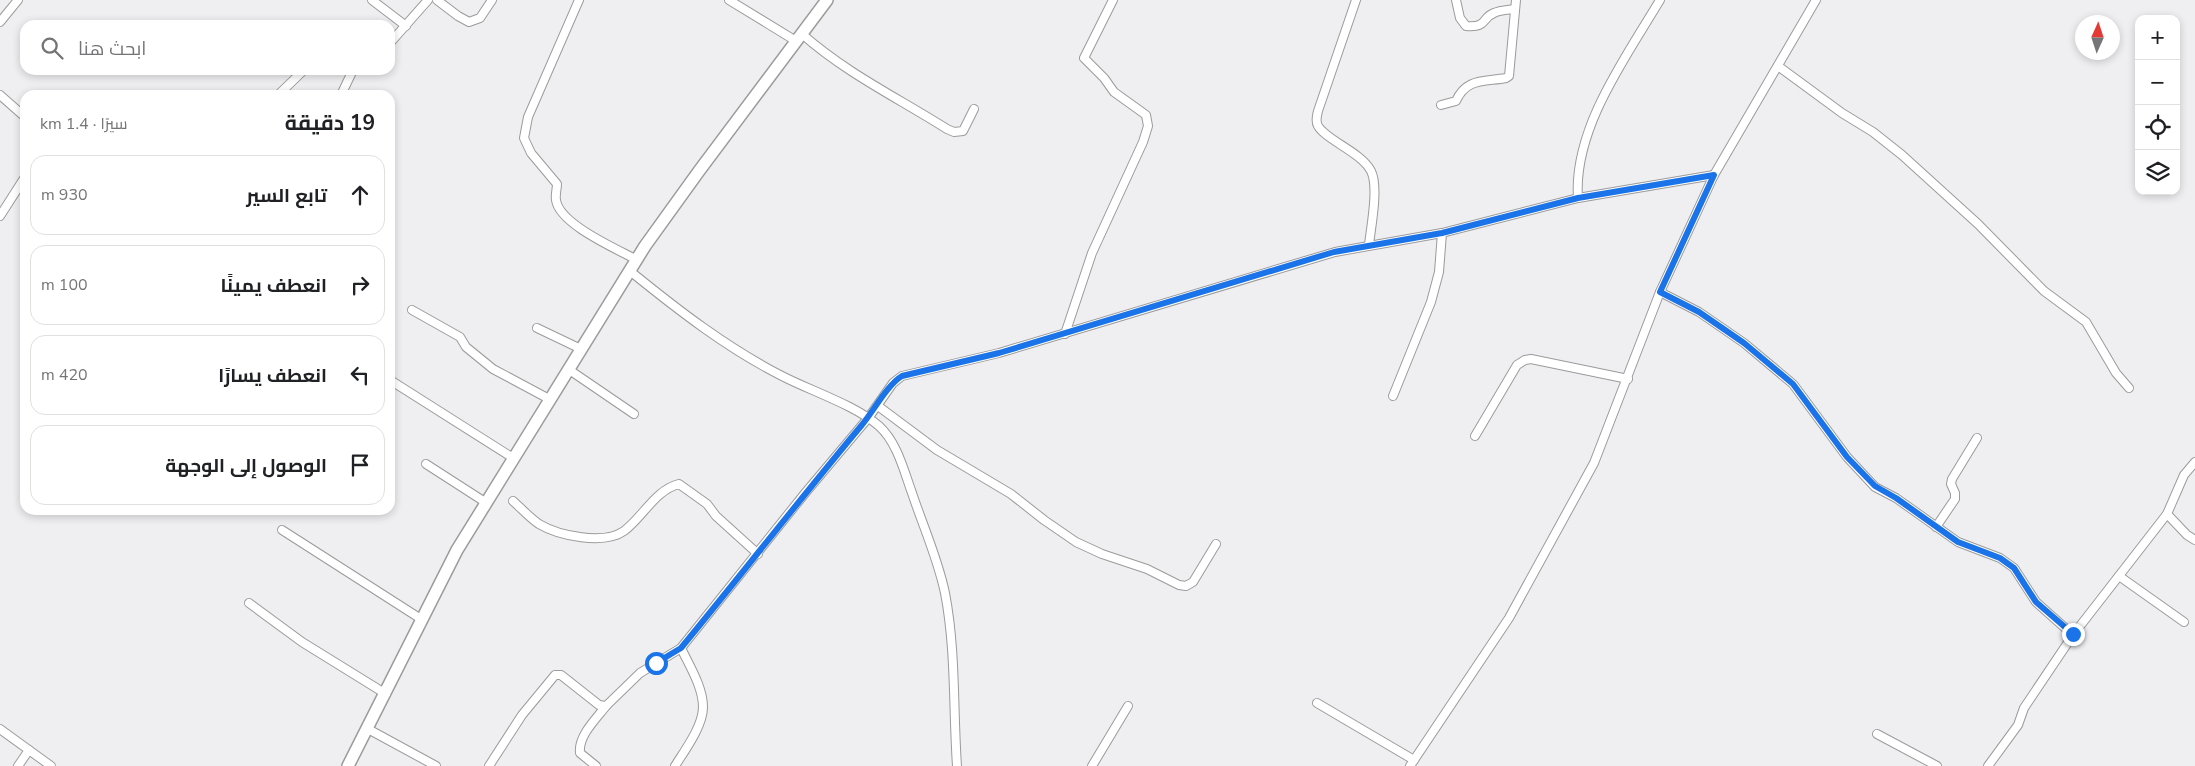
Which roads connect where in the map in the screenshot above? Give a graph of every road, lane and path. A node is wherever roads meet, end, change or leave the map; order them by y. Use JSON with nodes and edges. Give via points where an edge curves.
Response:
{"nodes":[{"id":1,"x":18,"y":0,"type":"edge"},
{"id":2,"x":372,"y":0,"type":"edge"},
{"id":3,"x":428,"y":0,"type":"edge"},
{"id":4,"x":438,"y":0,"type":"edge"},
{"id":5,"x":492,"y":0,"type":"edge"},
{"id":6,"x":578,"y":0,"type":"edge"},
{"id":7,"x":729,"y":0,"type":"edge"},
{"id":8,"x":827,"y":0,"type":"edge"},
{"id":9,"x":1113,"y":0,"type":"edge"},
{"id":10,"x":1356,"y":0,"type":"edge"},
{"id":11,"x":1456,"y":0,"type":"edge"},
{"id":12,"x":1516,"y":0,"type":"edge"},
{"id":13,"x":1660,"y":0,"type":"edge"},
{"id":14,"x":1816,"y":0,"type":"edge"},
{"id":15,"x":1515,"y":9,"type":"junction"},
{"id":16,"x":0,"y":22,"type":"edge"},
{"id":17,"x":406,"y":26,"type":"junction"},
{"id":18,"x":395,"y":38,"type":"edge"},
{"id":19,"x":799,"y":38,"type":"junction"},
{"id":20,"x":1778,"y":66,"type":"junction"},
{"id":21,"x":299,"y":75,"type":"edge"},
{"id":22,"x":351,"y":75,"type":"edge"},
{"id":23,"x":283,"y":90,"type":"edge"},
{"id":24,"x":343,"y":90,"type":"edge"},
{"id":25,"x":0,"y":95,"type":"edge"},
{"id":26,"x":1441,"y":105,"type":"dead end"},
{"id":27,"x":974,"y":109,"type":"dead end"},
{"id":28,"x":20,"y":113,"type":"edge"},
{"id":29,"x":1714,"y":175,"type":"junction"},
{"id":30,"x":20,"y":185,"type":"edge"},
{"id":31,"x":1578,"y":198,"type":"junction"},
{"id":32,"x":0,"y":216,"type":"edge"},
{"id":33,"x":1442,"y":233,"type":"junction"},
{"id":34,"x":1369,"y":245,"type":"junction"},
{"id":35,"x":637,"y":260,"type":"junction"},
{"id":36,"x":630,"y":271,"type":"junction"},
{"id":37,"x":1660,"y":292,"type":"junction"},
{"id":38,"x":412,"y":310,"type":"dead end"},
{"id":39,"x":537,"y":328,"type":"dead end"},
{"id":40,"x":1065,"y":334,"type":"junction"},
{"id":41,"x":581,"y":349,"type":"junction"},
{"id":42,"x":568,"y":370,"type":"junction"},
{"id":43,"x":1628,"y":379,"type":"junction"},
{"id":44,"x":395,"y":383,"type":"edge"},
{"id":45,"x":2129,"y":388,"type":"dead end"},
{"id":46,"x":1392,"y":396,"type":"dead end"},
{"id":47,"x":551,"y":400,"type":"junction"},
{"id":48,"x":878,"y":406,"type":"junction"},
{"id":49,"x":634,"y":414,"type":"dead end"},
{"id":50,"x":869,"y":418,"type":"junction"},
{"id":51,"x":1475,"y":436,"type":"dead end"},
{"id":52,"x":1977,"y":438,"type":"dead end"},
{"id":53,"x":513,"y":458,"type":"junction"},
{"id":54,"x":2195,"y":462,"type":"edge"},
{"id":55,"x":426,"y":464,"type":"dead end"},
{"id":56,"x":513,"y":501,"type":"dead end"},
{"id":57,"x":485,"y":502,"type":"junction"},
{"id":58,"x":2167,"y":514,"type":"junction"},
{"id":59,"x":1936,"y":527,"type":"junction"},
{"id":60,"x":282,"y":530,"type":"dead end"},
{"id":61,"x":2195,"y":540,"type":"edge"},
{"id":62,"x":1216,"y":544,"type":"dead end"},
{"id":63,"x":758,"y":554,"type":"junction"},
{"id":64,"x":2119,"y":576,"type":"junction"},
{"id":65,"x":249,"y":603,"type":"dead end"},
{"id":66,"x":421,"y":619,"type":"junction"},
{"id":67,"x":2184,"y":622,"type":"dead end"},
{"id":68,"x":2073,"y":634,"type":"junction"},
{"id":69,"x":681,"y":648,"type":"junction"},
{"id":70,"x":386,"y":694,"type":"junction"},
{"id":71,"x":1316,"y":704,"type":"dead end"},
{"id":72,"x":606,"y":706,"type":"junction"},
{"id":73,"x":1128,"y":706,"type":"dead end"},
{"id":74,"x":0,"y":729,"type":"edge"},
{"id":75,"x":368,"y":729,"type":"junction"},
{"id":76,"x":1877,"y":734,"type":"dead end"},
{"id":77,"x":29,"y":750,"type":"junction"},
{"id":78,"x":1412,"y":763,"type":"edge"},
{"id":79,"x":18,"y":766,"type":"edge"},
{"id":80,"x":51,"y":766,"type":"edge"},
{"id":81,"x":348,"y":766,"type":"edge"},
{"id":82,"x":436,"y":766,"type":"edge"},
{"id":83,"x":489,"y":766,"type":"edge"},
{"id":84,"x":596,"y":766,"type":"edge"},
{"id":85,"x":675,"y":766,"type":"edge"},
{"id":86,"x":957,"y":766,"type":"edge"},
{"id":87,"x":1092,"y":766,"type":"edge"},
{"id":88,"x":1937,"y":766,"type":"edge"},
{"id":89,"x":1988,"y":766,"type":"edge"}],
"edges":[{"from":1,"to":16,"type":"street"},
{"from":2,"to":17,"type":"street"},
{"from":3,"to":17,"type":"street"},
{"from":4,"to":5,"type":"street","via":[[470,22],[480,18]]},
{"from":6,"to":35,"type":"street","via":[[528,117],[524,138],[531,153],[557,184],[556,200],[564,215],[576,226]]},
{"from":7,"to":19,"type":"street"},
{"from":8,"to":19,"type":"street"},
{"from":9,"to":40,"type":"street","via":[[1084,58],[1114,92],[1146,116],[1148,126],[1092,253]]},
{"from":10,"to":34,"type":"street","via":[[1316,122],[1320,130],[1371,170],[1374,193]]},
{"from":11,"to":15,"type":"street","via":[[1460,18],[1466,26],[1483,24],[1493,13]]},
{"from":12,"to":15,"type":"street"},
{"from":13,"to":31,"type":"street","via":[[1598,104],[1581,161]]},
{"from":14,"to":20,"type":"street"},
{"from":15,"to":26,"type":"street","via":[[1509,76],[1469,84],[1456,101]]},
{"from":17,"to":18,"type":"street"},
{"from":19,"to":27,"type":"street","via":[[954,132],[963,131]]},
{"from":19,"to":35,"type":"street","via":[[672,206]]},
{"from":20,"to":29,"type":"street"},
{"from":20,"to":45,"type":"street","via":[[1902,155],[2012,256],[2044,291],[2086,322],[2116,373]]},
{"from":21,"to":23,"type":"street"},
{"from":22,"to":24,"type":"street"},
{"from":25,"to":28,"type":"street"},
{"from":29,"to":31,"type":"street"},
{"from":29,"to":37,"type":"street"},
{"from":30,"to":32,"type":"street"},
{"from":31,"to":33,"type":"street"},
{"from":33,"to":34,"type":"street"},
{"from":33,"to":46,"type":"street","via":[[1431,302]]},
{"from":34,"to":40,"type":"street","via":[[1334,252]]},
{"from":35,"to":36,"type":"street"},
{"from":36,"to":41,"type":"street"},
{"from":36,"to":50,"type":"street","via":[[736,351]]},
{"from":37,"to":43,"type":"street"},
{"from":37,"to":59,"type":"street","via":[[1699,312],[1744,343],[1793,384],[1847,457],[1875,486]]},
{"from":38,"to":47,"type":"street","via":[[460,337],[466,347],[493,369]]},
{"from":39,"to":41,"type":"street"},
{"from":40,"to":48,"type":"street","via":[[971,361],[902,376],[893,383]]},
{"from":41,"to":42,"type":"street"},
{"from":42,"to":47,"type":"street"},
{"from":42,"to":49,"type":"street"},
{"from":43,"to":51,"type":"street","via":[[1525,360],[1517,365]]},
{"from":43,"to":78,"type":"street","via":[[1594,463],[1532,579]]},
{"from":44,"to":53,"type":"street"},
{"from":47,"to":53,"type":"street"},
{"from":48,"to":50,"type":"street"},
{"from":48,"to":62,"type":"street","via":[[937,450],[1001,487],[1065,536],[1089,549],[1147,569],[1182,586],[1190,585]]},
{"from":50,"to":63,"type":"street"},
{"from":50,"to":86,"type":"street","via":[[889,437],[901,461],[944,591],[953,656]]},
{"from":52,"to":59,"type":"street","via":[[1952,479],[1955,499]]},
{"from":53,"to":57,"type":"street"},
{"from":54,"to":58,"type":"street","via":[[2184,475]]},
{"from":55,"to":57,"type":"street"},
{"from":56,"to":63,"type":"street","via":[[540,524],[555,531],[572,536],[608,537],[624,531],[668,487],[679,484],[707,504]]},
{"from":57,"to":66,"type":"street"},
{"from":58,"to":61,"type":"street"},
{"from":58,"to":64,"type":"street"},
{"from":59,"to":68,"type":"street","via":[[1958,542],[2000,558],[2014,568],[2036,602]]},
{"from":60,"to":66,"type":"street"},
{"from":63,"to":69,"type":"street"},
{"from":64,"to":67,"type":"street"},
{"from":64,"to":68,"type":"street"},
{"from":65,"to":70,"type":"street","via":[[302,642]]},
{"from":66,"to":70,"type":"street"},
{"from":68,"to":89,"type":"street","via":[[2024,708],[2018,725]]},
{"from":69,"to":72,"type":"street","via":[[640,673]]},
{"from":69,"to":85,"type":"street","via":[[703,707],[694,734]]},
{"from":70,"to":75,"type":"street"},
{"from":71,"to":78,"type":"street"},
{"from":72,"to":83,"type":"street","via":[[596,703],[560,675],[555,675],[515,725]]},
{"from":72,"to":84,"type":"street","via":[[584,736],[580,747],[580,753]]},
{"from":73,"to":87,"type":"street"},
{"from":74,"to":77,"type":"street"},
{"from":75,"to":81,"type":"street"},
{"from":75,"to":82,"type":"street"},
{"from":76,"to":88,"type":"street"},
{"from":77,"to":79,"type":"street"},
{"from":77,"to":80,"type":"street"}]}
